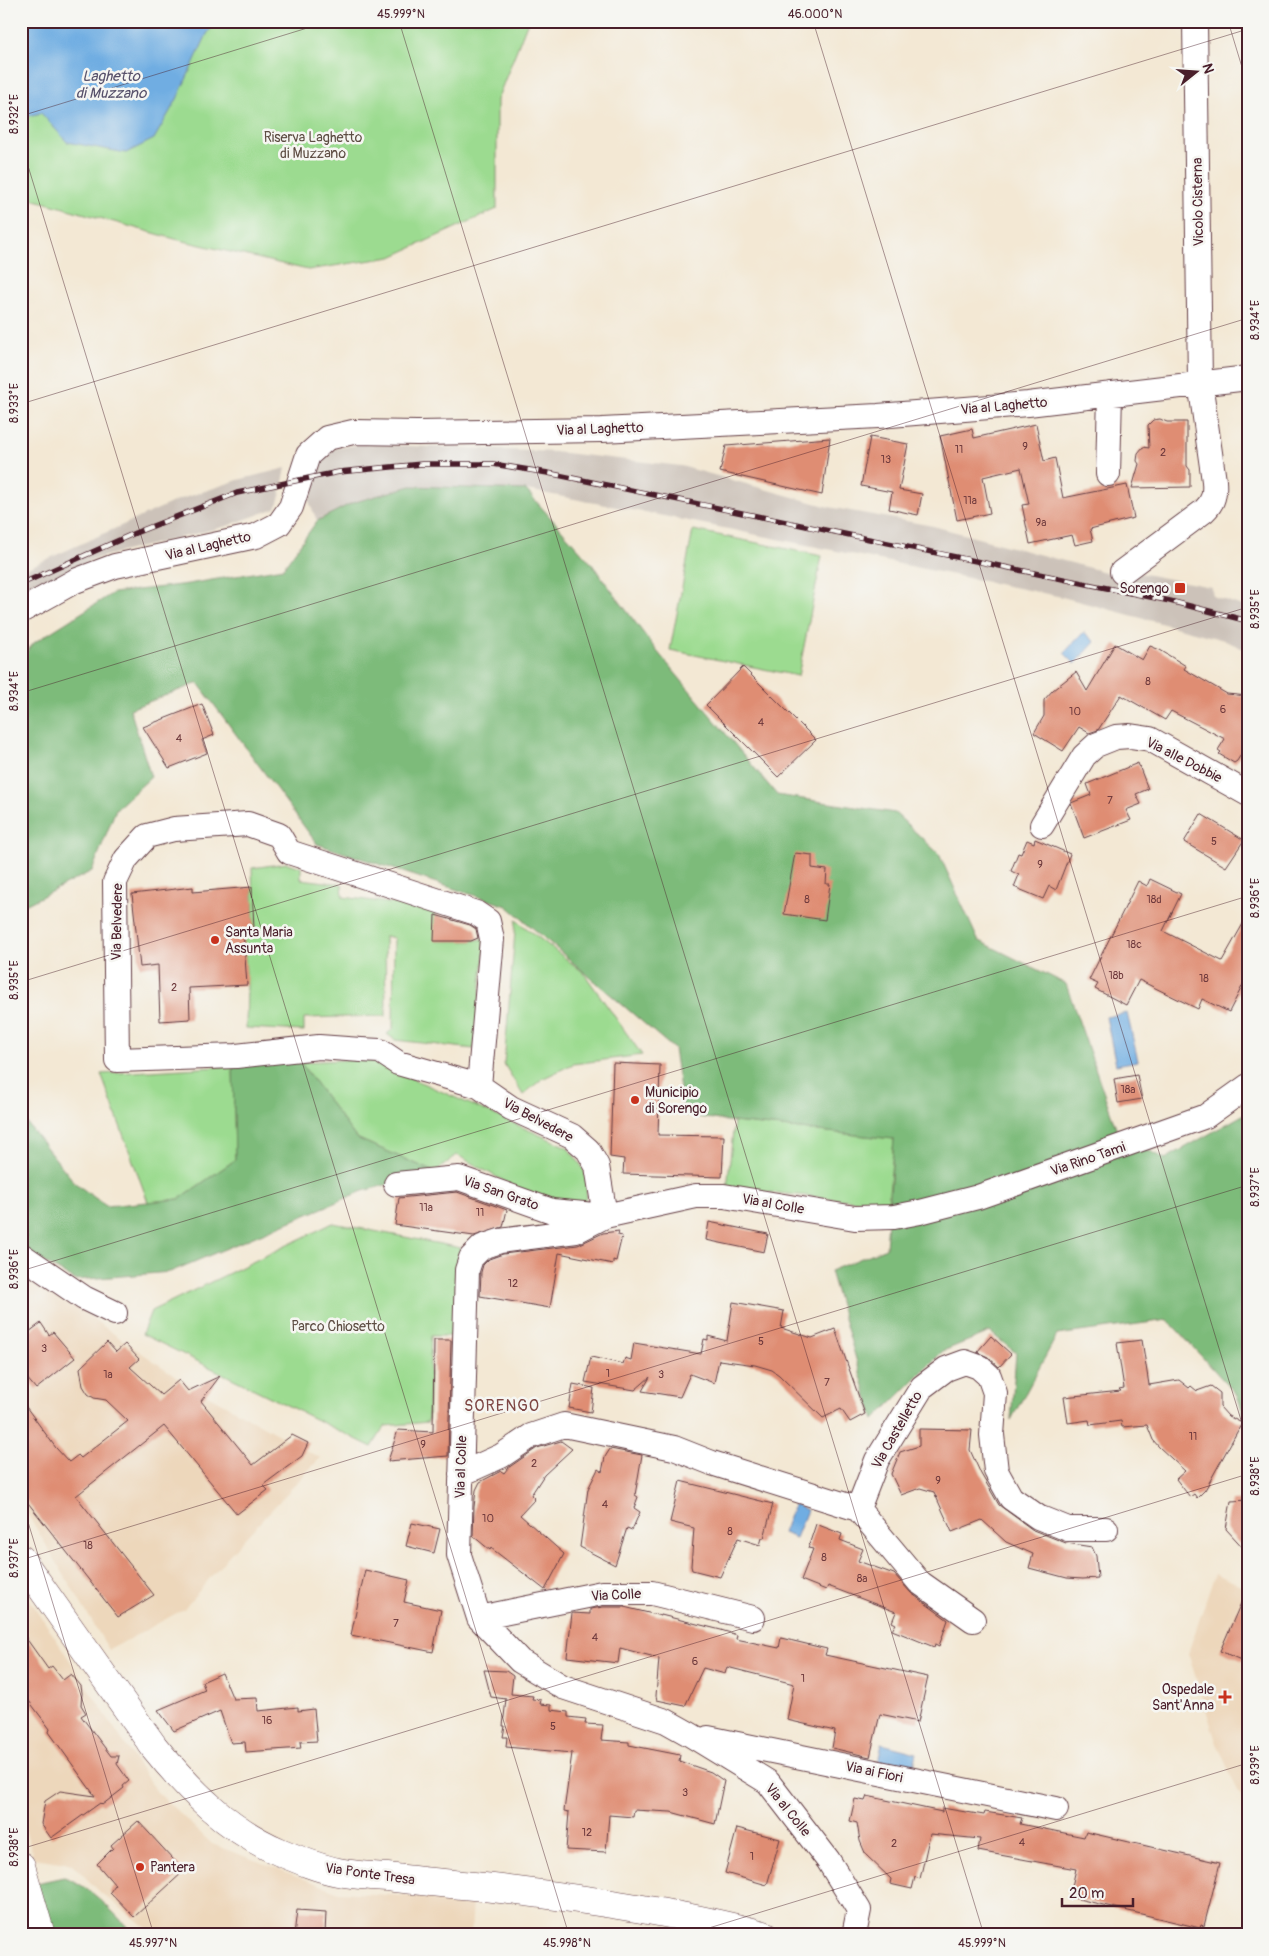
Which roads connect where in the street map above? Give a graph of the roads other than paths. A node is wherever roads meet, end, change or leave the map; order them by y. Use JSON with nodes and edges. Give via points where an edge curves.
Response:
{"nodes":[{"id":1,"x":1195,"y":21,"type":"edge"},
{"id":2,"x":1248,"y":378,"type":"edge"},
{"id":3,"x":1200,"y":382,"type":"junction"},
{"id":4,"x":1110,"y":394,"type":"junction"},
{"id":5,"x":1108,"y":474,"type":"dead end"},
{"id":6,"x":1122,"y":572,"type":"dead end"},
{"id":7,"x":21,"y":611,"type":"edge"},
{"id":8,"x":1248,"y":794,"type":"edge"},
{"id":9,"x":1042,"y":825,"type":"dead end"},
{"id":10,"x":480,"y":1086,"type":"junction"},
{"id":11,"x":1248,"y":1086,"type":"edge"},
{"id":12,"x":396,"y":1184,"type":"dead end"},
{"id":13,"x":920,"y":1212,"type":"joint"},
{"id":14,"x":605,"y":1216,"type":"junction"},
{"id":15,"x":21,"y":1255,"type":"edge"},
{"id":16,"x":115,"y":1313,"type":"dead end"},
{"id":17,"x":462,"y":1474,"type":"junction"},
{"id":18,"x":858,"y":1509,"type":"junction"},
{"id":19,"x":1106,"y":1529,"type":"dead end"},
{"id":20,"x":21,"y":1559,"type":"edge"},
{"id":21,"x":479,"y":1618,"type":"junction"},
{"id":22,"x":753,"y":1618,"type":"dead end"},
{"id":23,"x":974,"y":1620,"type":"dead end"},
{"id":24,"x":692,"y":1735,"type":"junction"},
{"id":25,"x":1056,"y":1809,"type":"dead end"},
{"id":26,"x":23,"y":1879,"type":"edge"},
{"id":27,"x":41,"y":1935,"type":"edge"},
{"id":28,"x":764,"y":1935,"type":"edge"},
{"id":29,"x":854,"y":1935,"type":"edge"}],
"edges":[{"from":1,"to":3,"type":"street","name":"Vicolo Cisterna"},
{"from":2,"to":3,"type":"street","name":"Via al Laghetto"},
{"from":3,"to":4,"type":"street","name":"Via al Laghetto"},
{"from":3,"to":6,"type":"street","name":"Vicolo Cisterna","via":[[1214,481],[1212,501],[1204,511]]},
{"from":4,"to":5,"type":"street"},
{"from":4,"to":7,"type":"street","name":"Via al Laghetto","via":[[878,416],[602,430],[353,432],[327,438],[308,455],[291,507],[279,524],[256,536],[114,566],[75,581]]},
{"from":8,"to":9,"type":"street","name":"Via alle Dobbie","via":[[1150,739],[1116,737],[1096,745],[1084,756]]},
{"from":10,"to":10,"type":"street","name":"Via Belvedere","via":[[492,939],[488,921],[476,913],[289,852],[279,835],[248,824],[174,829],[146,836],[126,859],[116,882],[117,1060],[236,1056],[319,1047],[370,1050],[380,1051],[398,1063]]},
{"from":10,"to":14,"type":"street","name":"Via Belvedere","via":[[511,1108],[572,1136],[588,1150],[597,1166]]},
{"from":11,"to":13,"type":"street","name":"Via Rino Tami","via":[[1206,1116],[978,1198]]},
{"from":12,"to":14,"type":"street","name":"Via San Grato","via":[[459,1178],[552,1210]]},
{"from":13,"to":14,"type":"street","name":"Via al Colle","via":[[894,1217],[855,1218],[724,1196],[696,1196]]},
{"from":14,"to":17,"type":"street","name":"Via al Colle","via":[[576,1231],[500,1241],[482,1247],[471,1258],[467,1270]]},
{"from":15,"to":16,"type":"street","via":[[84,1298]]},
{"from":17,"to":18,"type":"street","via":[[500,1456],[531,1436],[564,1425],[674,1448]]},
{"from":17,"to":21,"type":"street","name":"Via al Colle","via":[[459,1555]]},
{"from":18,"to":19,"type":"street","name":"Via Castelletto","via":[[877,1460],[922,1388],[946,1369],[965,1362],[979,1366],[989,1376],[995,1393],[992,1435],[996,1471],[1011,1498],[1038,1517],[1068,1528]]},
{"from":18,"to":23,"type":"street","via":[[919,1582]]},
{"from":20,"to":28,"type":"main road","name":"Via Ponte Tresa","via":[[176,1774],[222,1818],[278,1852],[338,1872],[622,1906]]},
{"from":21,"to":22,"type":"street","name":"Via Colle","via":[[602,1593],[652,1593]]},
{"from":21,"to":24,"type":"street","name":"Via al Colle","via":[[520,1661],[563,1688],[666,1722]]},
{"from":24,"to":25,"type":"street","name":"Via ai Fiori"},
{"from":24,"to":29,"type":"street","name":"Via al Colle","via":[[768,1782],[828,1860],[859,1910]]},
{"from":26,"to":27,"type":"main road"}]}
